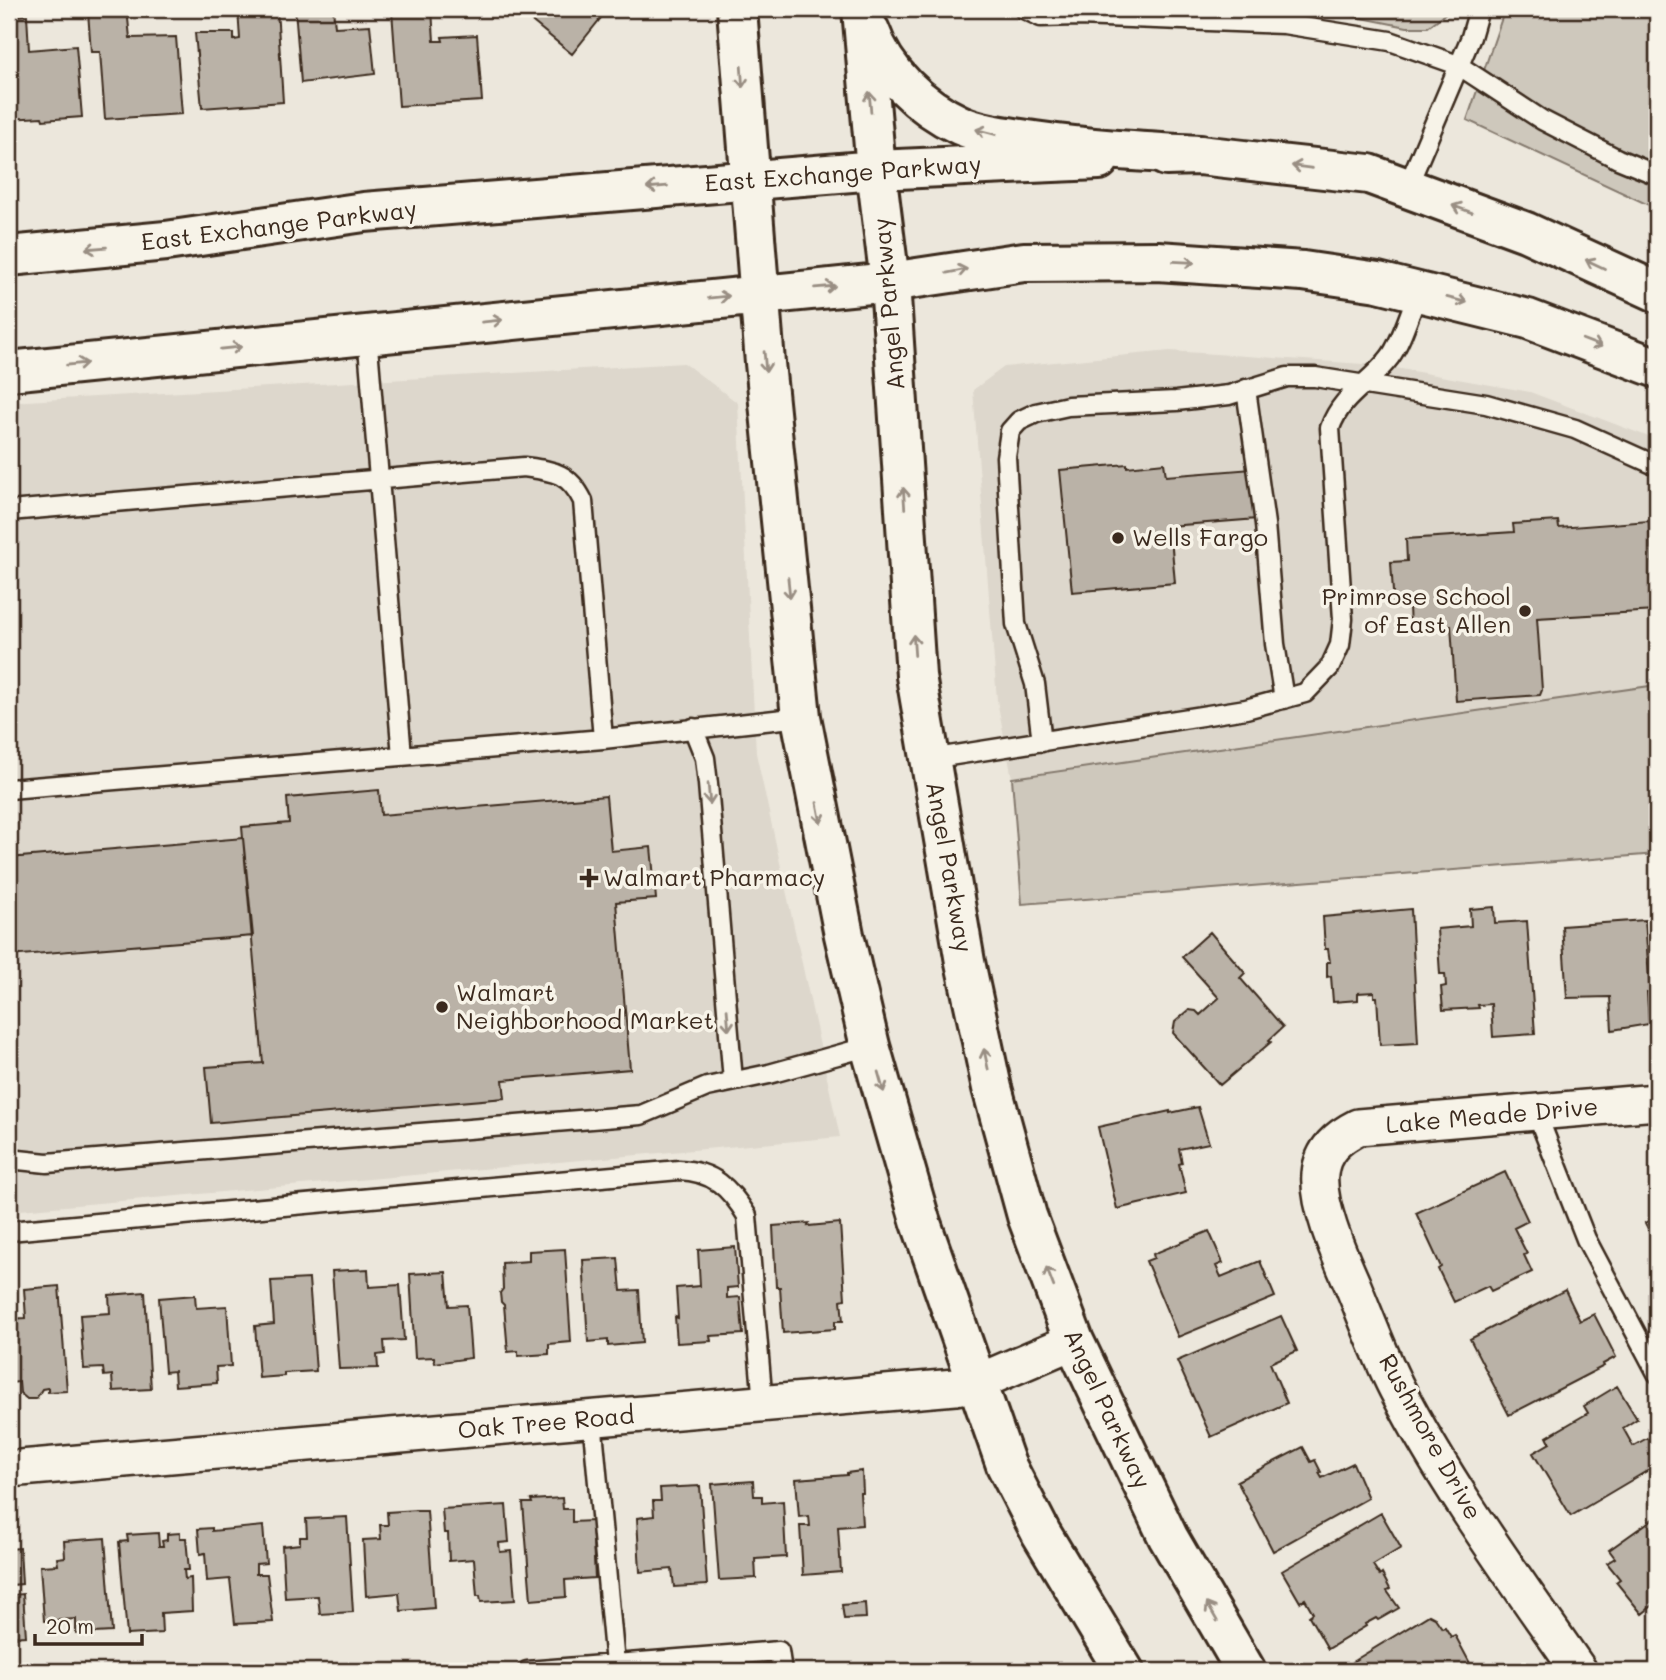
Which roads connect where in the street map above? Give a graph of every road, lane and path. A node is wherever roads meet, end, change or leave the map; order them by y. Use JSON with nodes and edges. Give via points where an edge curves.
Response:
{"nodes":[{"id":1,"x":737,"y":9,"type":"edge"},
{"id":2,"x":863,"y":9,"type":"edge"},
{"id":3,"x":1024,"y":9,"type":"edge"},
{"id":4,"x":1479,"y":9,"type":"edge"},
{"id":5,"x":1249,"y":15,"type":"edge"},
{"id":6,"x":1458,"y":65,"type":"junction"},
{"id":7,"x":1199,"y":155,"type":"junction"},
{"id":8,"x":876,"y":170,"type":"junction"},
{"id":9,"x":1657,"y":175,"type":"edge"},
{"id":10,"x":750,"y":180,"type":"junction"},
{"id":11,"x":1407,"y":188,"type":"junction"},
{"id":12,"x":9,"y":256,"type":"edge"},
{"id":13,"x":890,"y":282,"type":"junction"},
{"id":14,"x":1419,"y":291,"type":"junction"},
{"id":15,"x":1657,"y":292,"type":"edge"},
{"id":16,"x":760,"y":293,"type":"junction"},
{"id":17,"x":367,"y":334,"type":"junction"},
{"id":18,"x":1657,"y":369,"type":"edge"},
{"id":19,"x":9,"y":371,"type":"edge"},
{"id":20,"x":1367,"y":384,"type":"junction"},
{"id":21,"x":1246,"y":389,"type":"junction"},
{"id":22,"x":1657,"y":466,"type":"edge"},
{"id":23,"x":379,"y":480,"type":"junction"},
{"id":24,"x":9,"y":511,"type":"edge"},
{"id":25,"x":1284,"y":699,"type":"junction"},
{"id":26,"x":801,"y":717,"type":"junction"},
{"id":27,"x":693,"y":728,"type":"junction"},
{"id":28,"x":603,"y":739,"type":"junction"},
{"id":29,"x":1042,"y":742,"type":"junction"},
{"id":30,"x":402,"y":756,"type":"junction"},
{"id":31,"x":930,"y":759,"type":"junction"},
{"id":32,"x":9,"y":789,"type":"edge"},
{"id":33,"x":870,"y":1046,"type":"junction"},
{"id":34,"x":733,"y":1081,"type":"junction"},
{"id":35,"x":1657,"y":1102,"type":"edge"},
{"id":36,"x":1536,"y":1112,"type":"junction"},
{"id":37,"x":1332,"y":1145,"type":"joint"},
{"id":38,"x":9,"y":1159,"type":"edge"},
{"id":39,"x":9,"y":1231,"type":"edge"},
{"id":40,"x":1074,"y":1341,"type":"junction"},
{"id":41,"x":1657,"y":1373,"type":"edge"},
{"id":42,"x":976,"y":1383,"type":"junction"},
{"id":43,"x":763,"y":1404,"type":"junction"},
{"id":44,"x":592,"y":1419,"type":"junction"},
{"id":45,"x":9,"y":1469,"type":"edge"},
{"id":46,"x":615,"y":1664,"type":"junction"},
{"id":47,"x":527,"y":1671,"type":"edge"},
{"id":48,"x":782,"y":1671,"type":"edge"},
{"id":49,"x":1124,"y":1671,"type":"edge"},
{"id":50,"x":1246,"y":1671,"type":"edge"},
{"id":51,"x":1579,"y":1671,"type":"edge"}],
"edges":[{"from":1,"to":10,"type":"main road","one_way":true},
{"from":7,"to":2,"type":"main road","one_way":true,"via":[[1081,148],[961,125],[925,105],[895,77],[874,43]]},
{"from":8,"to":2,"type":"main road","name":"Angel Parkway","one_way":true},
{"from":3,"to":5,"type":"lane","via":[[1041,17]]},
{"from":4,"to":6,"type":"lane"},
{"from":5,"to":6,"type":"lane","via":[[1390,41]]},
{"from":6,"to":9,"type":"lane","via":[[1542,120]]},
{"from":6,"to":11,"type":"lane"},
{"from":7,"to":8,"type":"main road","name":"East Exchange Parkway"},
{"from":11,"to":7,"type":"main road","name":"East Exchange Parkway","one_way":true,"via":[[1369,174]]},
{"from":8,"to":10,"type":"main road","name":"East Exchange Parkway"},
{"from":8,"to":13,"type":"main road","name":"Angel Parkway"},
{"from":10,"to":12,"type":"main road","name":"East Exchange Parkway","one_way":true,"via":[[364,212],[166,241]]},
{"from":10,"to":16,"type":"main road"},
{"from":15,"to":11,"type":"main road","name":"East Exchange Parkway","one_way":true,"via":[[1526,232]]},
{"from":13,"to":14,"type":"main road","one_way":true,"via":[[1024,262],[1158,261],[1303,271]]},
{"from":16,"to":13,"type":"main road","one_way":true},
{"from":31,"to":13,"type":"main road","name":"Angel Parkway","one_way":true,"via":[[916,676]]},
{"from":14,"to":18,"type":"main road","one_way":true,"via":[[1528,319]]},
{"from":14,"to":20,"type":"lane","via":[[1392,355]]},
{"from":17,"to":16,"type":"main road","one_way":true},
{"from":16,"to":26,"type":"main road","one_way":true},
{"from":19,"to":17,"type":"main road","one_way":true},
{"from":17,"to":23,"type":"lane"},
{"from":20,"to":21,"type":"lane","via":[[1287,377]]},
{"from":20,"to":22,"type":"lane","via":[[1486,404],[1575,429]]},
{"from":20,"to":25,"type":"lane","via":[[1336,411],[1330,428],[1343,592],[1340,645],[1330,667],[1305,693]]},
{"from":21,"to":25,"type":"lane"},
{"from":21,"to":29,"type":"lane","via":[[1176,401],[1068,406],[1037,412],[1010,431],[1006,457],[1016,624],[1035,684]]},
{"from":23,"to":24,"type":"lane"},
{"from":23,"to":28,"type":"lane","via":[[524,467],[555,471],[576,486],[583,501]]},
{"from":23,"to":30,"type":"lane"},
{"from":25,"to":29,"type":"lane"},
{"from":26,"to":27,"type":"lane"},
{"from":26,"to":33,"type":"main road","one_way":true},
{"from":27,"to":28,"type":"lane"},
{"from":27,"to":34,"type":"lane","one_way":true,"via":[[705,758],[708,784]]},
{"from":28,"to":30,"type":"lane"},
{"from":29,"to":31,"type":"lane"},
{"from":30,"to":32,"type":"lane"},
{"from":40,"to":31,"type":"main road","name":"Angel Parkway","one_way":true,"via":[[1027,1216],[992,1088]]},
{"from":33,"to":34,"type":"lane"},
{"from":33,"to":42,"type":"main road","one_way":true,"via":[[920,1220]]},
{"from":34,"to":38,"type":"lane","via":[[641,1115],[47,1163]]},
{"from":35,"to":36,"type":"street","name":"Lake Meade Drive"},
{"from":36,"to":37,"type":"street","name":"Lake Meade Drive","via":[[1358,1127]]},
{"from":36,"to":41,"type":"lane","via":[[1586,1239]]},
{"from":37,"to":51,"type":"street","name":"Rushmore Drive","via":[[1323,1158],[1320,1189],[1334,1242],[1396,1388],[1466,1508]]},
{"from":39,"to":43,"type":"lane","via":[[698,1171],[719,1182],[747,1216]]},
{"from":40,"to":42,"type":"street","name":"Oak Tree Road"},
{"from":50,"to":40,"type":"main road","name":"Angel Parkway","one_way":true,"via":[[1168,1537]]},
{"from":42,"to":43,"type":"street","name":"Oak Tree Road"},
{"from":42,"to":49,"type":"main road","via":[[1012,1476],[1041,1533]]},
{"from":43,"to":44,"type":"street","name":"Oak Tree Road"},
{"from":44,"to":45,"type":"street","name":"Oak Tree Road"},
{"from":44,"to":46,"type":"lane"},
{"from":46,"to":47,"type":"lane"},
{"from":46,"to":48,"type":"lane","via":[[779,1651]]}]}
